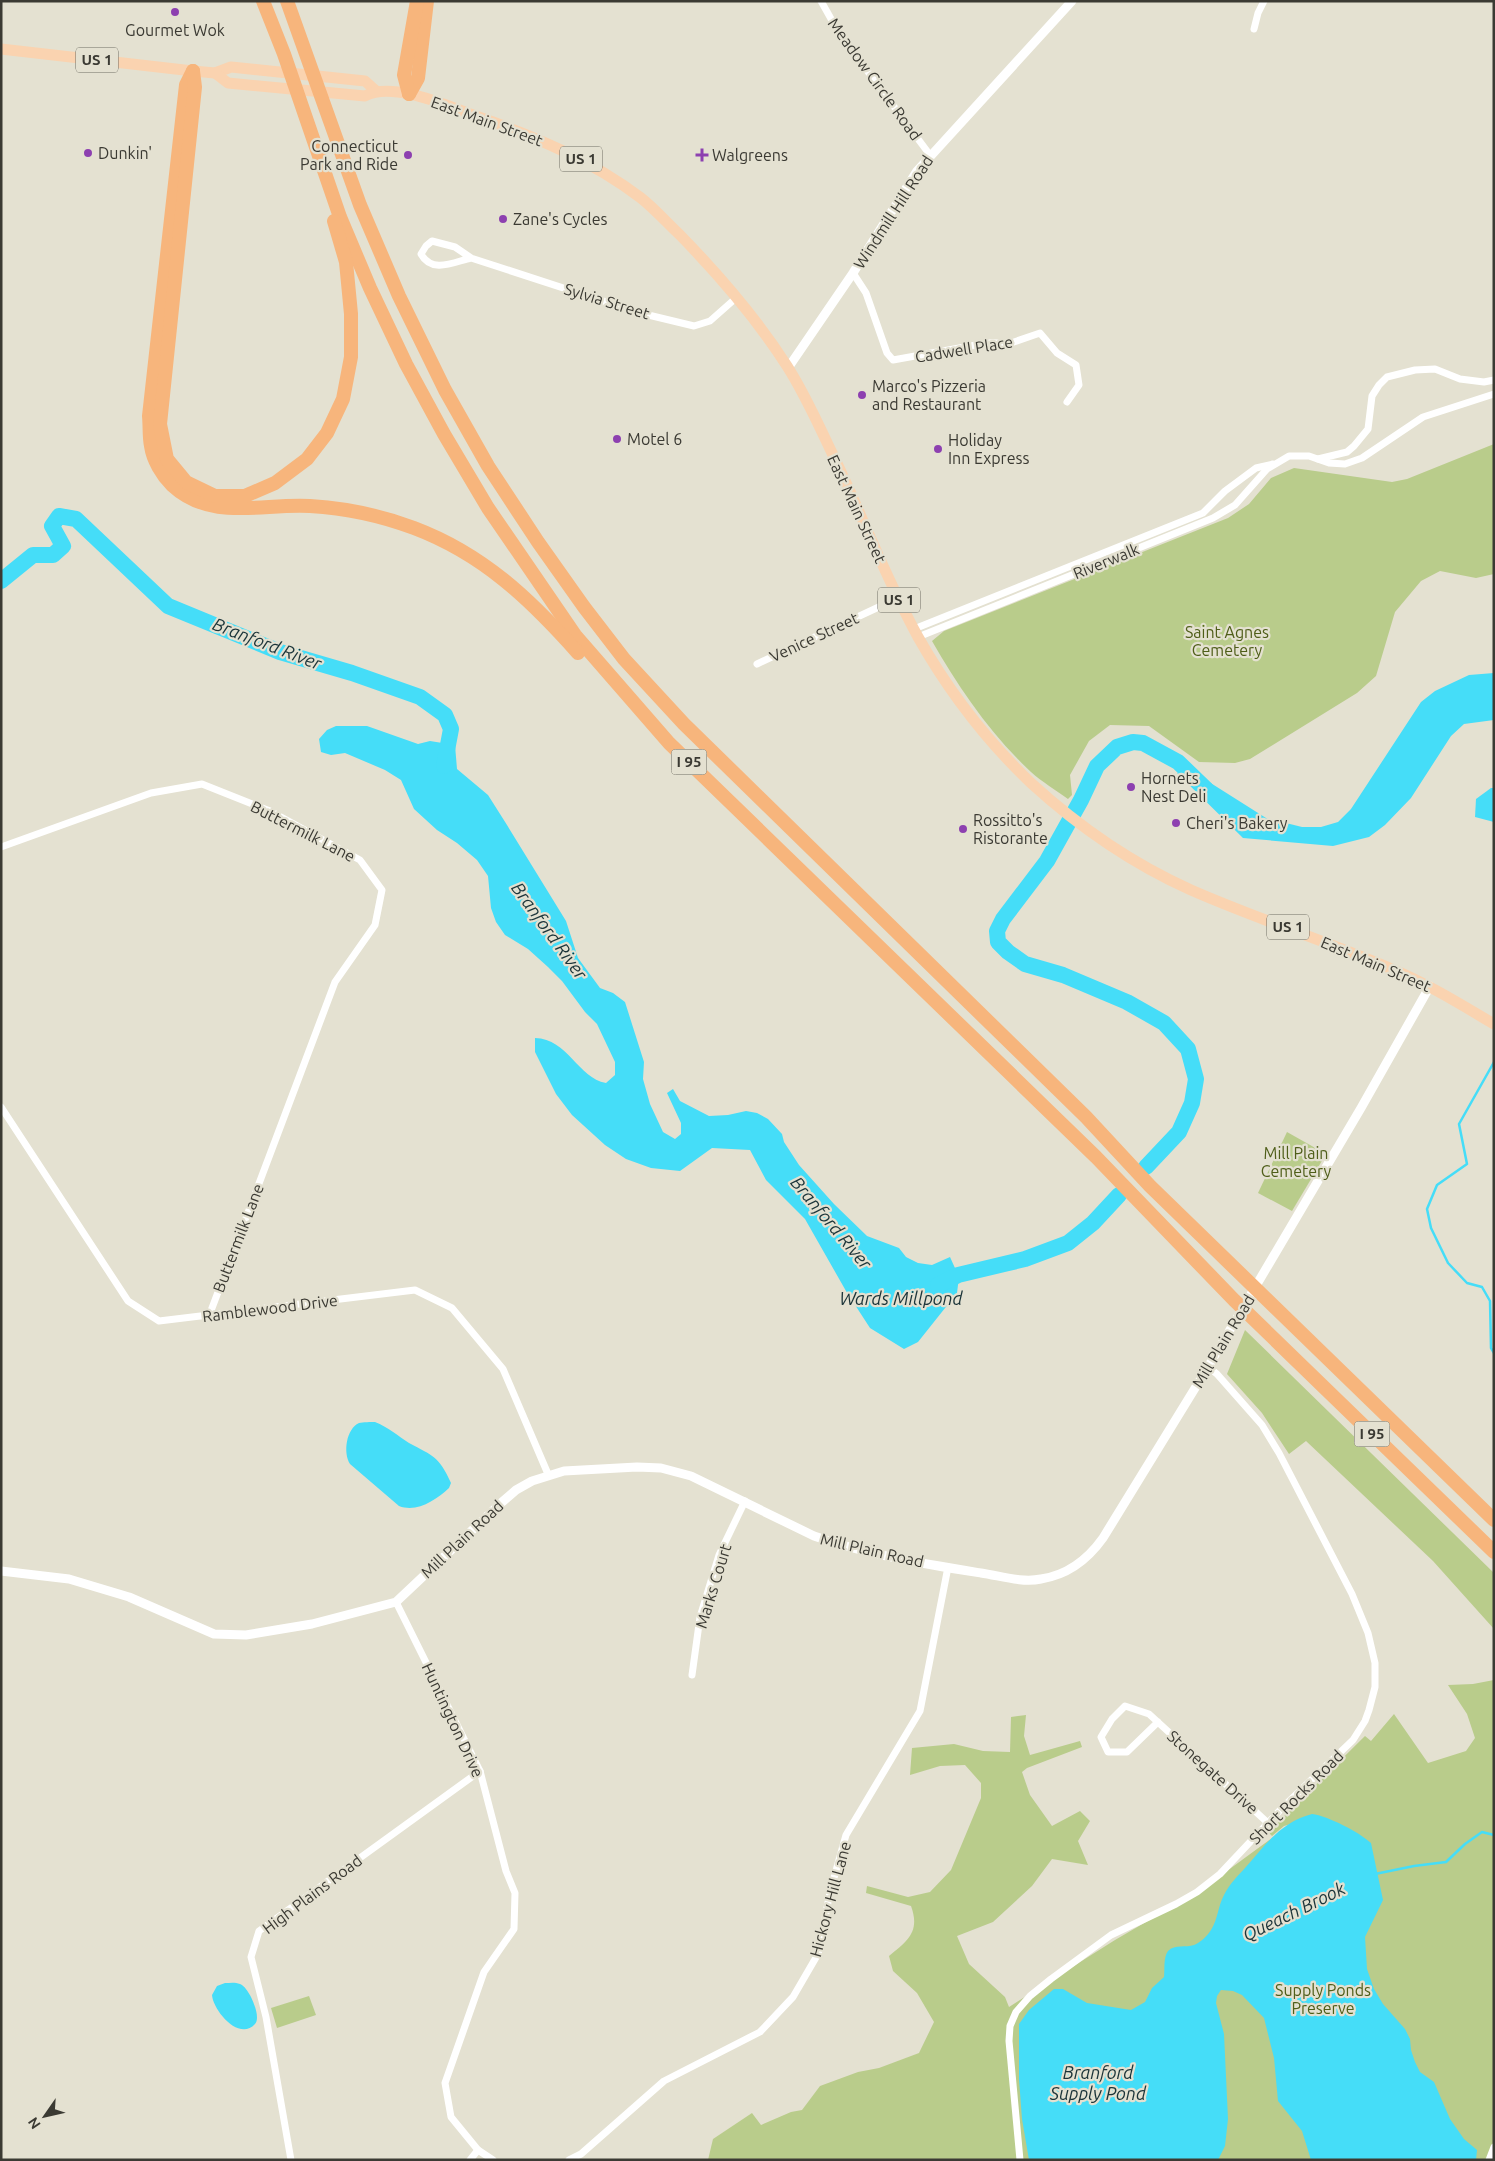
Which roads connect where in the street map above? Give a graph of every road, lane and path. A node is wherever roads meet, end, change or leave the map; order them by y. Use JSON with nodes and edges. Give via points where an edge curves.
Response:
{"nodes":[{"id":1,"x":263,"y":1,"type":"edge"},
{"id":2,"x":287,"y":1,"type":"edge"},
{"id":3,"x":417,"y":1,"type":"edge"},
{"id":4,"x":427,"y":1,"type":"edge"},
{"id":5,"x":821,"y":1,"type":"edge"},
{"id":6,"x":1072,"y":1,"type":"edge"},
{"id":7,"x":1264,"y":1,"type":"edge"},
{"id":8,"x":1254,"y":30,"type":"dead end"},
{"id":9,"x":1,"y":48,"type":"edge"},
{"id":10,"x":193,"y":71,"type":"junction"},
{"id":11,"x":409,"y":94,"type":"junction"},
{"id":12,"x":303,"y":108,"type":"junction"},
{"id":13,"x":930,"y":155,"type":"junction"},
{"id":14,"x":472,"y":258,"type":"junction"},
{"id":15,"x":853,"y":274,"type":"junction"},
{"id":16,"x":736,"y":298,"type":"junction"},
{"id":17,"x":788,"y":368,"type":"junction"},
{"id":18,"x":1494,"y":380,"type":"edge"},
{"id":19,"x":1494,"y":394,"type":"edge"},
{"id":20,"x":1067,"y":402,"type":"dead end"},
{"id":21,"x":1318,"y":459,"type":"junction"},
{"id":22,"x":1278,"y":463,"type":"junction"},
{"id":23,"x":898,"y":598,"type":"junction"},
{"id":24,"x":916,"y":633,"type":"junction"},
{"id":25,"x":757,"y":664,"type":"dead end"},
{"id":26,"x":669,"y":743,"type":"junction"},
{"id":27,"x":1,"y":847,"type":"edge"},
{"id":28,"x":1430,"y":986,"type":"junction"},
{"id":29,"x":1494,"y":1024,"type":"edge"},
{"id":30,"x":1,"y":1107,"type":"edge"},
{"id":31,"x":209,"y":1316,"type":"junction"},
{"id":32,"x":1208,"y":1367,"type":"junction"},
{"id":33,"x":548,"y":1474,"type":"junction"},
{"id":34,"x":744,"y":1501,"type":"junction"},
{"id":35,"x":1494,"y":1520,"type":"edge"},
{"id":36,"x":1494,"y":1552,"type":"edge"},
{"id":37,"x":948,"y":1568,"type":"junction"},
{"id":38,"x":1,"y":1571,"type":"edge"},
{"id":39,"x":396,"y":1602,"type":"junction"},
{"id":40,"x":692,"y":1675,"type":"dead end"},
{"id":41,"x":1158,"y":1722,"type":"junction"},
{"id":42,"x":480,"y":1770,"type":"junction"},
{"id":43,"x":1268,"y":1823,"type":"junction"},
{"id":44,"x":1494,"y":2147,"type":"edge"},
{"id":45,"x":478,"y":2150,"type":"junction"},
{"id":46,"x":291,"y":2160,"type":"edge"},
{"id":47,"x":470,"y":2160,"type":"edge"},
{"id":48,"x":493,"y":2160,"type":"edge"},
{"id":49,"x":569,"y":2160,"type":"edge"},
{"id":50,"x":1020,"y":2160,"type":"edge"},
{"id":51,"x":1488,"y":2160,"type":"edge"}],
"edges":[{"from":1,"to":12,"type":"highway","number":"I 95"},
{"from":2,"to":35,"type":"highway","number":"I 95","via":[[364,214],[445,390],[488,466],[538,542],[624,659],[684,724],[1079,1110],[1150,1186]]},
{"from":3,"to":11,"type":"highway","via":[[404,75]]},
{"from":4,"to":11,"type":"highway","via":[[418,78]]},
{"from":5,"to":13,"type":"street","name":"Meadow Circle Road","via":[[838,33]]},
{"from":6,"to":13,"type":"street","name":"Windmill Hill Road"},
{"from":7,"to":8,"type":"street"},
{"from":9,"to":10,"type":"main road","name":"East Main Street","number":"US 1"},
{"from":10,"to":11,"type":"main road","name":"East Main Street","number":"US 1","via":[[215,73],[231,67],[366,81],[375,90]]},
{"from":10,"to":12,"type":"highway","via":[[195,87],[160,424],[167,459],[186,482],[215,496],[245,496],[275,483],[307,459],[327,433],[343,399],[351,357],[346,262]]},
{"from":10,"to":26,"type":"highway","via":[[185,91],[149,416],[151,448],[162,475],[185,497],[212,507],[310,506],[367,515],[413,528],[458,548],[501,576],[543,613],[607,684]]},
{"from":11,"to":16,"type":"main road","name":"East Main Street","number":"US 1","via":[[518,130],[575,155],[641,198],[696,251]]},
{"from":12,"to":26,"type":"highway","number":"I 95","via":[[340,217],[370,288],[444,434],[498,523],[575,636]]},
{"from":13,"to":15,"type":"street","name":"Windmill Hill Road","via":[[917,170]]},
{"from":14,"to":14,"type":"street","name":"Sylvia Street","via":[[455,247],[432,241],[422,254],[426,262],[436,266]]},
{"from":14,"to":16,"type":"street","name":"Sylvia Street","via":[[640,313],[694,326],[710,321]]},
{"from":15,"to":17,"type":"street","name":"Windmill Hill Road"},
{"from":15,"to":20,"type":"street","name":"Cadwell Place","via":[[866,293],[887,353],[893,360],[987,343],[1011,343],[1040,333],[1057,353],[1076,365],[1080,385]]},
{"from":16,"to":17,"type":"main road","name":"East Main Street","number":"US 1"},
{"from":17,"to":23,"type":"main road","name":"East Main Street","number":"US 1","via":[[833,454]]},
{"from":18,"to":21,"type":"street","name":"Riverwalk","via":[[1460,380],[1434,369],[1387,377],[1372,396],[1368,429],[1354,446],[1347,452]]},
{"from":19,"to":21,"type":"street","name":"Riverwalk","via":[[1423,417],[1362,458],[1345,464]]},
{"from":21,"to":22,"type":"street","name":"Riverwalk","via":[[1289,456]]},
{"from":22,"to":24,"type":"street","name":"Riverwalk","via":[[1256,468],[1202,513]]},
{"from":22,"to":24,"type":"street","name":"Riverwalk","via":[[1267,470],[1234,505],[1213,518]]},
{"from":23,"to":24,"type":"main road","name":"East Main Street","number":"US 1"},
{"from":23,"to":25,"type":"street","name":"Venice Street"},
{"from":24,"to":28,"type":"main road","name":"East Main Street","number":"US 1","via":[[954,693],[984,732],[1025,777],[1084,826],[1146,867],[1191,890]]},
{"from":26,"to":36,"type":"highway","number":"I 95","via":[[1096,1157],[1234,1300]]},
{"from":27,"to":31,"type":"street","name":"Buttermilk Lane","via":[[151,793],[202,784],[270,811],[360,860],[382,890],[376,925],[335,982]]},
{"from":28,"to":29,"type":"main road","name":"East Main Street","number":"US 1"},
{"from":28,"to":32,"type":"street","name":"Mill Plain Road","via":[[1362,1108]]},
{"from":30,"to":31,"type":"street","name":"Ramblewood Drive","via":[[128,1301],[159,1321]]},
{"from":31,"to":33,"type":"street","name":"Ramblewood Drive","via":[[415,1290],[452,1308],[503,1369]]},
{"from":32,"to":37,"type":"street","name":"Mill Plain Road","via":[[1103,1538],[1088,1557],[1054,1576],[1026,1580]]},
{"from":32,"to":43,"type":"street","name":"Short Rocks Road","via":[[1262,1425],[1279,1453],[1352,1594],[1368,1633],[1375,1663],[1375,1687],[1361,1729]]},
{"from":33,"to":34,"type":"street","name":"Mill Plain Road","via":[[586,1469],[661,1468],[691,1476]]},
{"from":33,"to":39,"type":"street","name":"Mill Plain Road","via":[[516,1490]]},
{"from":34,"to":37,"type":"street","name":"Mill Plain Road","via":[[833,1543]]},
{"from":34,"to":40,"type":"street","name":"Marks Court","via":[[719,1555],[700,1617]]},
{"from":37,"to":49,"type":"street","name":"Hickory Hill Lane","via":[[920,1711],[846,1835],[830,1892],[818,1954],[793,1997],[760,2032],[664,2081],[581,2154]]},
{"from":38,"to":39,"type":"street","name":"Mill Plain Road","via":[[68,1579],[129,1597],[214,1634],[246,1635],[312,1624]]},
{"from":39,"to":42,"type":"street","name":"Huntington Drive"},
{"from":41,"to":41,"type":"street","name":"Stonegate Drive","via":[[1149,1714],[1126,1706],[1112,1719],[1101,1737],[1108,1752],[1127,1752]]},
{"from":41,"to":43,"type":"street","name":"Stonegate Drive"},
{"from":42,"to":45,"type":"street","name":"Huntington Drive","via":[[506,1871],[515,1893],[514,1929],[484,1972],[445,2083],[451,2116]]},
{"from":42,"to":46,"type":"street","name":"High Plains Road","via":[[259,1931],[251,1957],[266,2017]]},
{"from":43,"to":50,"type":"street","name":"Short Rocks Road","via":[[1208,1885],[1111,1936],[1038,1990],[1016,2012],[1010,2026],[1009,2041]]},
{"from":44,"to":51,"type":"street"},
{"from":45,"to":47,"type":"street"},
{"from":45,"to":48,"type":"street"}]}
